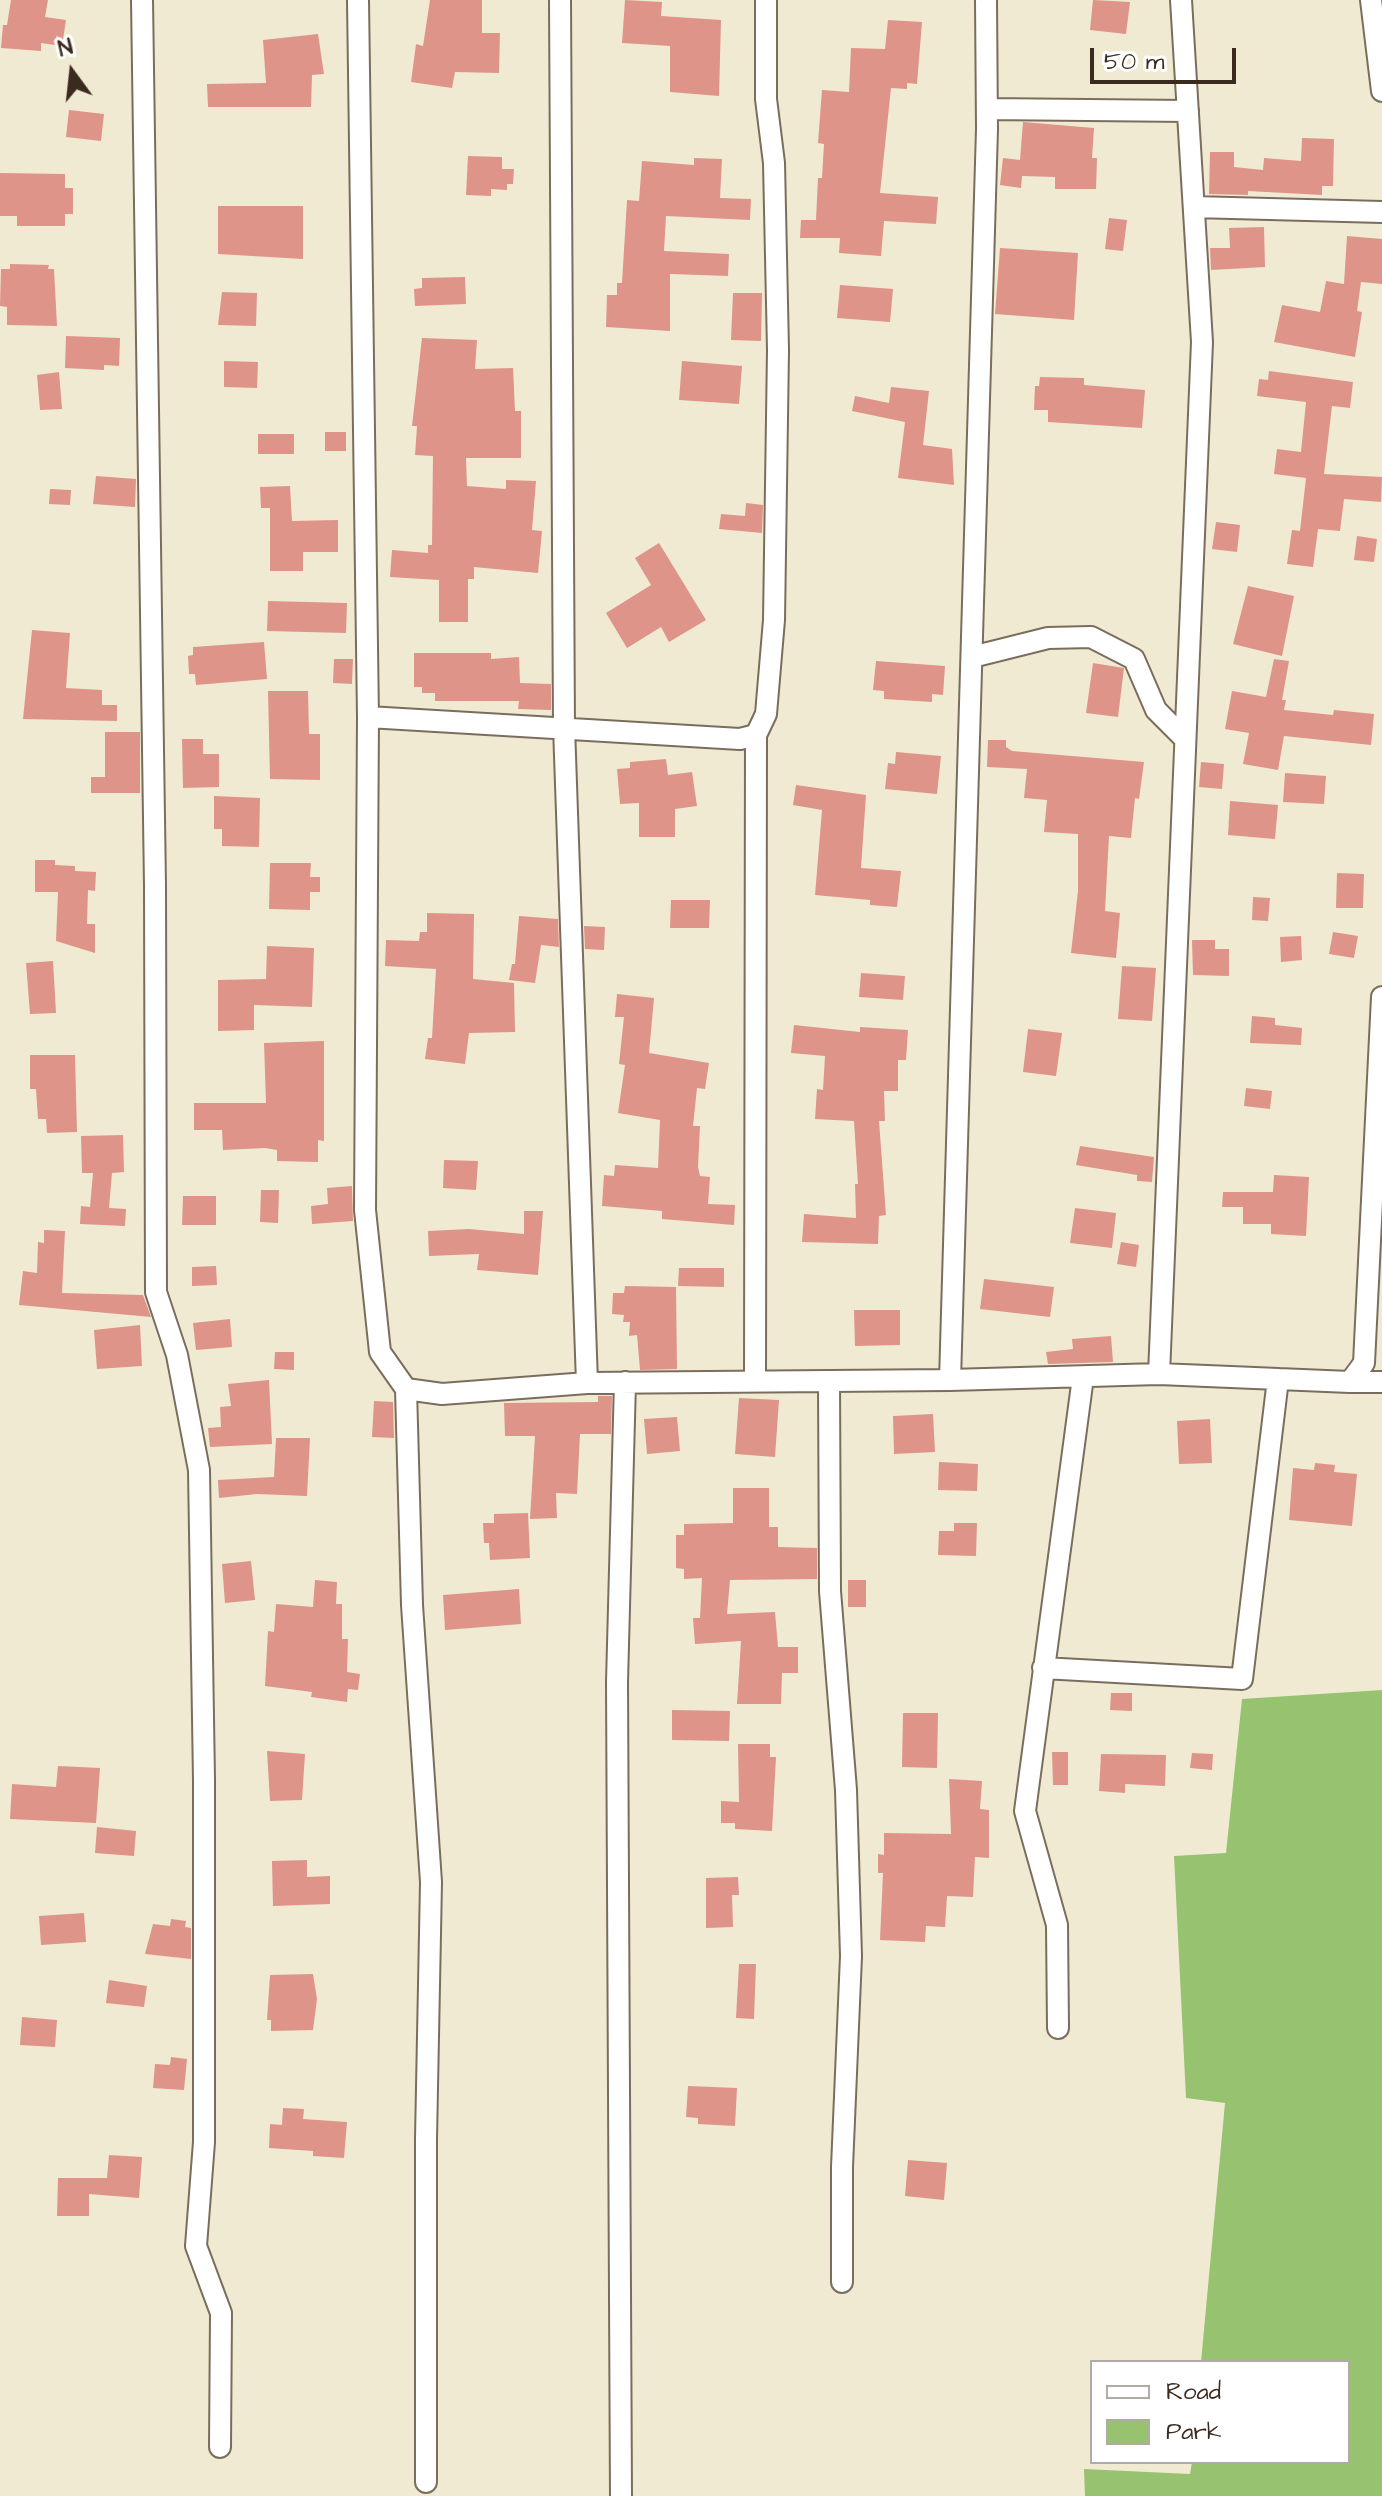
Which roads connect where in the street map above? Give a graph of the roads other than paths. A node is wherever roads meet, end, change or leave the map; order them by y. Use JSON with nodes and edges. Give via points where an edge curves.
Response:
{"nodes":[{"id":1,"x":142,"y":0,"type":"edge"},
{"id":2,"x":358,"y":0,"type":"edge"},
{"id":3,"x":560,"y":0,"type":"edge"},
{"id":4,"x":766,"y":0,"type":"edge"},
{"id":5,"x":986,"y":0,"type":"edge"},
{"id":6,"x":1181,"y":0,"type":"edge"},
{"id":7,"x":1371,"y":0,"type":"edge"},
{"id":8,"x":1382,"y":91,"type":"edge"},
{"id":9,"x":987,"y":109,"type":"junction"},
{"id":10,"x":1188,"y":111,"type":"junction"},
{"id":11,"x":1194,"y":207,"type":"junction"},
{"id":12,"x":1382,"y":212,"type":"edge"},
{"id":13,"x":972,"y":657,"type":"junction"},
{"id":14,"x":368,"y":717,"type":"junction"},
{"id":15,"x":564,"y":727,"type":"junction"},
{"id":16,"x":756,"y":735,"type":"junction"},
{"id":17,"x":1185,"y":739,"type":"junction"},
{"id":18,"x":1382,"y":997,"type":"edge"},
{"id":19,"x":1159,"y":1374,"type":"junction"},
{"id":20,"x":1083,"y":1377,"type":"junction"},
{"id":21,"x":1278,"y":1379,"type":"junction"},
{"id":22,"x":950,"y":1380,"type":"junction"},
{"id":23,"x":755,"y":1381,"type":"junction"},
{"id":24,"x":829,"y":1381,"type":"junction"},
{"id":25,"x":625,"y":1382,"type":"junction"},
{"id":26,"x":1350,"y":1382,"type":"junction"},
{"id":27,"x":1382,"y":1382,"type":"edge"},
{"id":28,"x":587,"y":1383,"type":"junction"},
{"id":29,"x":406,"y":1389,"type":"junction"},
{"id":30,"x":1043,"y":1668,"type":"junction"},
{"id":31,"x":1058,"y":2028,"type":"dead end"},
{"id":32,"x":842,"y":2282,"type":"dead end"},
{"id":33,"x":220,"y":2447,"type":"dead end"},
{"id":34,"x":426,"y":2482,"type":"dead end"},
{"id":35,"x":621,"y":2496,"type":"edge"}],
"edges":[{"from":1,"to":33,"type":"street","via":[[156,1292],[177,1355],[199,1470],[204,2142],[196,2246],[221,2313]]},
{"from":2,"to":14,"type":"street"},
{"from":3,"to":15,"type":"street"},
{"from":4,"to":16,"type":"street","via":[[778,350],[774,620],[766,714]]},
{"from":5,"to":9,"type":"street"},
{"from":6,"to":10,"type":"street"},
{"from":7,"to":8,"type":"street"},
{"from":9,"to":10,"type":"street"},
{"from":9,"to":13,"type":"street"},
{"from":10,"to":11,"type":"street"},
{"from":11,"to":12,"type":"street"},
{"from":11,"to":17,"type":"street","via":[[1202,342]]},
{"from":13,"to":17,"type":"street","via":[[1048,638],[1091,637],[1134,659],[1156,710]]},
{"from":13,"to":22,"type":"street"},
{"from":14,"to":15,"type":"street"},
{"from":14,"to":29,"type":"street","via":[[365,1210],[380,1352]]},
{"from":15,"to":16,"type":"street","via":[[740,739]]},
{"from":15,"to":28,"type":"street"},
{"from":16,"to":23,"type":"street"},
{"from":17,"to":19,"type":"street"},
{"from":18,"to":26,"type":"street","via":[[1364,1363]]},
{"from":19,"to":20,"type":"street"},
{"from":19,"to":21,"type":"street"},
{"from":20,"to":22,"type":"street"},
{"from":20,"to":30,"type":"street"},
{"from":21,"to":26,"type":"street"},
{"from":21,"to":30,"type":"street","via":[[1242,1679]]},
{"from":22,"to":24,"type":"street"},
{"from":23,"to":24,"type":"street"},
{"from":23,"to":25,"type":"street"},
{"from":24,"to":32,"type":"street","via":[[830,1591],[846,1790],[851,1956]]},
{"from":25,"to":28,"type":"street"},
{"from":25,"to":35,"type":"street","via":[[617,1682]]},
{"from":26,"to":27,"type":"street"},
{"from":28,"to":29,"type":"street","via":[[442,1394]]},
{"from":29,"to":34,"type":"street","via":[[412,1605],[431,1882]]},
{"from":30,"to":31,"type":"street","via":[[1025,1811],[1057,1925]]}]}
